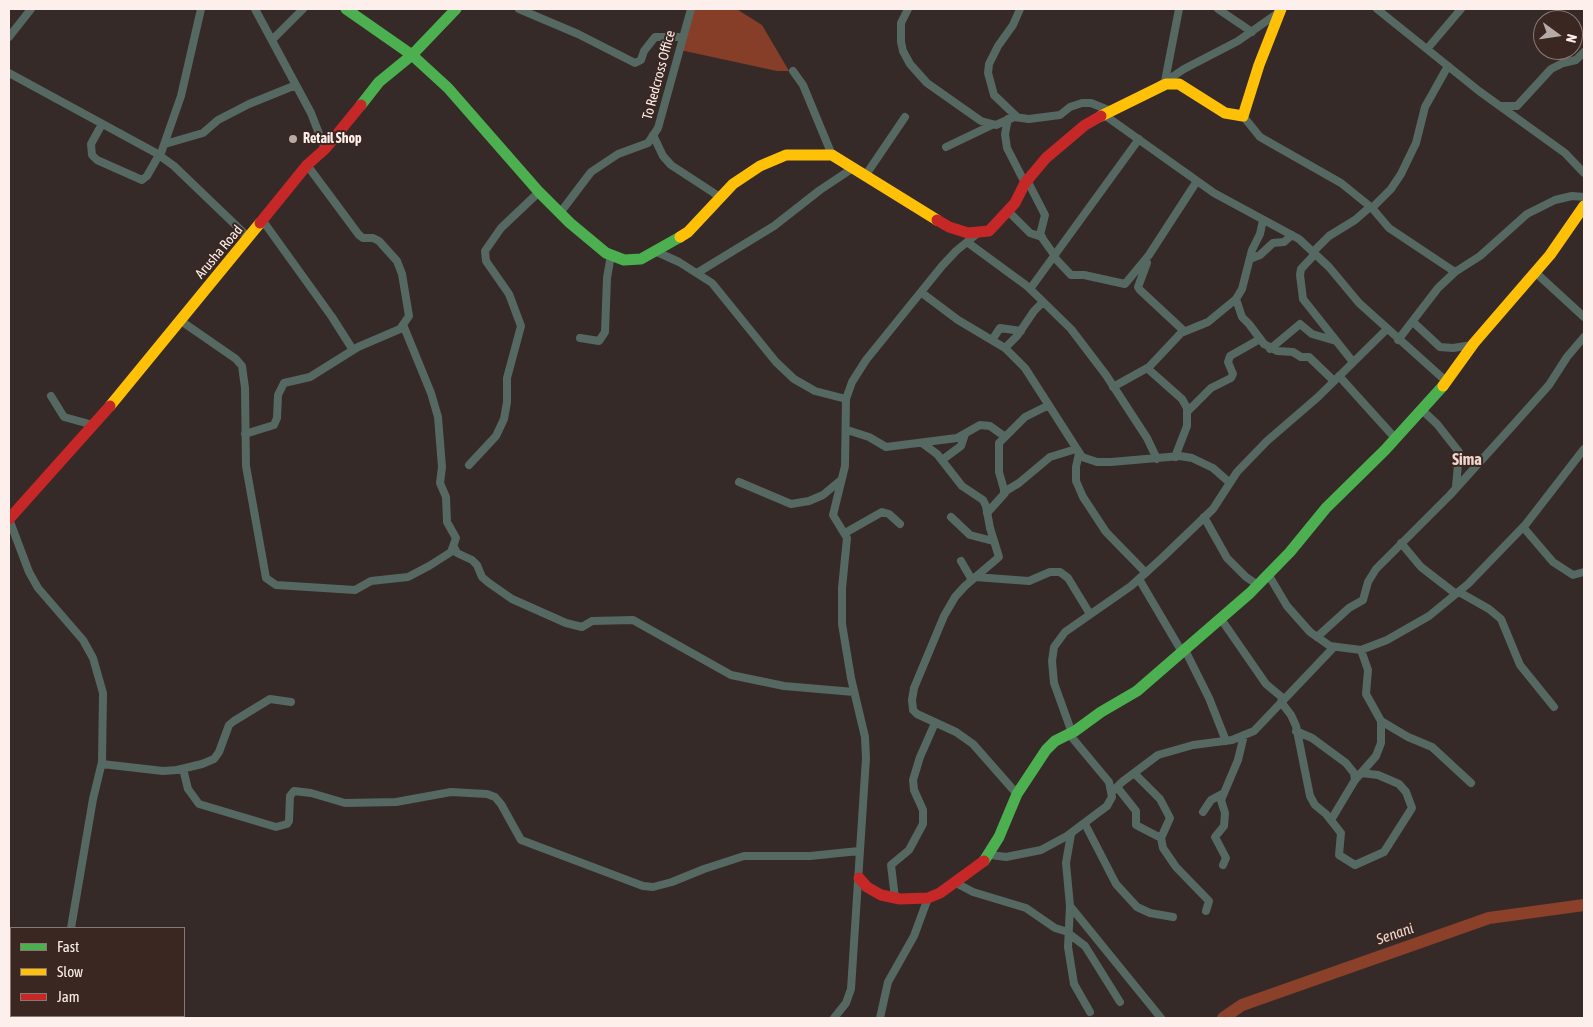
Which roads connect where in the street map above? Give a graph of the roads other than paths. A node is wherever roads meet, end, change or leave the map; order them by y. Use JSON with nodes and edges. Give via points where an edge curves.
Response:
{"nodes":[{"id":1,"x":201,"y":9,"type":"edge"},
{"id":2,"x":255,"y":9,"type":"edge"},
{"id":3,"x":303,"y":9,"type":"edge"},
{"id":4,"x":346,"y":9,"type":"edge"},
{"id":5,"x":456,"y":9,"type":"edge"},
{"id":6,"x":519,"y":9,"type":"edge"},
{"id":7,"x":691,"y":9,"type":"edge"},
{"id":8,"x":908,"y":9,"type":"edge"},
{"id":9,"x":1020,"y":9,"type":"edge"},
{"id":10,"x":1179,"y":9,"type":"edge"},
{"id":11,"x":1218,"y":9,"type":"edge"},
{"id":12,"x":1377,"y":9,"type":"edge"},
{"id":13,"x":1461,"y":9,"type":"edge"},
{"id":14,"x":27,"y":10,"type":"edge"},
{"id":15,"x":1280,"y":11,"type":"edge"},
{"id":16,"x":1252,"y":32,"type":"junction"},
{"id":17,"x":9,"y":37,"type":"edge"},
{"id":18,"x":682,"y":37,"type":"junction"},
{"id":19,"x":273,"y":39,"type":"junction"},
{"id":20,"x":1427,"y":49,"type":"junction"},
{"id":21,"x":1584,"y":52,"type":"edge"},
{"id":22,"x":412,"y":54,"type":"junction"},
{"id":23,"x":1448,"y":66,"type":"junction"},
{"id":24,"x":793,"y":71,"type":"dead end"},
{"id":25,"x":9,"y":73,"type":"edge"},
{"id":26,"x":296,"y":84,"type":"junction"},
{"id":27,"x":1162,"y":84,"type":"junction"},
{"id":28,"x":1499,"y":106,"type":"junction"},
{"id":29,"x":1107,"y":113,"type":"junction"},
{"id":30,"x":1243,"y":116,"type":"junction"},
{"id":31,"x":905,"y":117,"type":"dead end"},
{"id":32,"x":1013,"y":118,"type":"junction"},
{"id":33,"x":102,"y":124,"type":"junction"},
{"id":34,"x":992,"y":125,"type":"junction"},
{"id":35,"x":653,"y":135,"type":"junction"},
{"id":36,"x":1139,"y":139,"type":"junction"},
{"id":37,"x":165,"y":144,"type":"junction"},
{"id":38,"x":946,"y":147,"type":"dead end"},
{"id":39,"x":325,"y":149,"type":"junction"},
{"id":40,"x":832,"y":155,"type":"junction"},
{"id":41,"x":160,"y":156,"type":"junction"},
{"id":42,"x":307,"y":165,"type":"junction"},
{"id":43,"x":853,"y":168,"type":"junction"},
{"id":44,"x":1584,"y":173,"type":"edge"},
{"id":45,"x":865,"y":176,"type":"junction"},
{"id":46,"x":1196,"y":181,"type":"junction"},
{"id":47,"x":1026,"y":182,"type":"junction"},
{"id":48,"x":539,"y":192,"type":"junction"},
{"id":49,"x":720,"y":197,"type":"junction"},
{"id":50,"x":1584,"y":197,"type":"edge"},
{"id":51,"x":1584,"y":206,"type":"edge"},
{"id":52,"x":1371,"y":207,"type":"junction"},
{"id":53,"x":1008,"y":211,"type":"junction"},
{"id":54,"x":560,"y":213,"type":"junction"},
{"id":55,"x":1263,"y":220,"type":"junction"},
{"id":56,"x":263,"y":221,"type":"junction"},
{"id":57,"x":978,"y":233,"type":"junction"},
{"id":58,"x":1292,"y":235,"type":"junction"},
{"id":59,"x":1042,"y":237,"type":"junction"},
{"id":60,"x":249,"y":238,"type":"junction"},
{"id":61,"x":967,"y":242,"type":"junction"},
{"id":62,"x":657,"y":252,"type":"junction"},
{"id":63,"x":1314,"y":253,"type":"junction"},
{"id":64,"x":1149,"y":254,"type":"junction"},
{"id":65,"x":611,"y":255,"type":"junction"},
{"id":66,"x":1055,"y":257,"type":"junction"},
{"id":67,"x":1250,"y":260,"type":"junction"},
{"id":68,"x":1455,"y":272,"type":"junction"},
{"id":69,"x":1534,"y":272,"type":"junction"},
{"id":70,"x":697,"y":274,"type":"junction"},
{"id":71,"x":1030,"y":289,"type":"junction"},
{"id":72,"x":922,"y":293,"type":"junction"},
{"id":73,"x":1236,"y":299,"type":"junction"},
{"id":74,"x":1044,"y":302,"type":"junction"},
{"id":75,"x":1584,"y":317,"type":"edge"},
{"id":76,"x":181,"y":321,"type":"junction"},
{"id":77,"x":1413,"y":322,"type":"junction"},
{"id":78,"x":404,"y":327,"type":"junction"},
{"id":79,"x":1387,"y":329,"type":"junction"},
{"id":80,"x":1021,"y":331,"type":"junction"},
{"id":81,"x":1184,"y":331,"type":"junction"},
{"id":82,"x":1584,"y":336,"type":"edge"},
{"id":83,"x":580,"y":338,"type":"dead end"},
{"id":84,"x":1260,"y":339,"type":"junction"},
{"id":85,"x":992,"y":340,"type":"junction"},
{"id":86,"x":1398,"y":340,"type":"junction"},
{"id":87,"x":1336,"y":341,"type":"junction"},
{"id":88,"x":1472,"y":345,"type":"junction"},
{"id":89,"x":1005,"y":348,"type":"junction"},
{"id":90,"x":1270,"y":349,"type":"junction"},
{"id":91,"x":353,"y":350,"type":"junction"},
{"id":92,"x":1353,"y":362,"type":"junction"},
{"id":93,"x":1147,"y":368,"type":"junction"},
{"id":94,"x":1336,"y":379,"type":"junction"},
{"id":95,"x":1446,"y":382,"type":"junction"},
{"id":96,"x":1113,"y":387,"type":"junction"},
{"id":97,"x":51,"y":396,"type":"dead end"},
{"id":98,"x":846,"y":399,"type":"junction"},
{"id":99,"x":1048,"y":406,"type":"junction"},
{"id":100,"x":1422,"y":410,"type":"junction"},
{"id":101,"x":1188,"y":411,"type":"junction"},
{"id":102,"x":93,"y":425,"type":"junction"},
{"id":103,"x":847,"y":430,"type":"junction"},
{"id":104,"x":245,"y":434,"type":"junction"},
{"id":105,"x":965,"y":434,"type":"junction"},
{"id":106,"x":1004,"y":436,"type":"junction"},
{"id":107,"x":1395,"y":438,"type":"junction"},
{"id":108,"x":922,"y":443,"type":"junction"},
{"id":109,"x":1584,"y":448,"type":"edge"},
{"id":110,"x":1078,"y":451,"type":"junction"},
{"id":111,"x":1175,"y":457,"type":"junction"},
{"id":112,"x":1157,"y":459,"type":"junction"},
{"id":113,"x":942,"y":460,"type":"junction"},
{"id":114,"x":470,"y":464,"type":"dead end"},
{"id":115,"x":841,"y":480,"type":"junction"},
{"id":116,"x":739,"y":482,"type":"dead end"},
{"id":117,"x":1230,"y":483,"type":"junction"},
{"id":118,"x":1456,"y":489,"type":"junction"},
{"id":119,"x":1004,"y":492,"type":"junction"},
{"id":120,"x":987,"y":513,"type":"junction"},
{"id":121,"x":1204,"y":517,"type":"junction"},
{"id":122,"x":951,"y":518,"type":"dead end"},
{"id":123,"x":9,"y":519,"type":"edge"},
{"id":124,"x":900,"y":524,"type":"dead end"},
{"id":125,"x":1523,"y":527,"type":"junction"},
{"id":126,"x":845,"y":533,"type":"junction"},
{"id":127,"x":993,"y":541,"type":"junction"},
{"id":128,"x":1401,"y":543,"type":"junction"},
{"id":129,"x":454,"y":546,"type":"junction"},
{"id":130,"x":961,"y":561,"type":"dead end"},
{"id":131,"x":1584,"y":572,"type":"edge"},
{"id":132,"x":1146,"y":573,"type":"junction"},
{"id":133,"x":1268,"y":574,"type":"junction"},
{"id":134,"x":974,"y":579,"type":"junction"},
{"id":135,"x":1139,"y":579,"type":"junction"},
{"id":136,"x":1258,"y":585,"type":"junction"},
{"id":137,"x":1457,"y":593,"type":"junction"},
{"id":138,"x":1090,"y":614,"type":"junction"},
{"id":139,"x":1221,"y":619,"type":"junction"},
{"id":140,"x":1317,"y":637,"type":"junction"},
{"id":141,"x":1334,"y":647,"type":"junction"},
{"id":142,"x":1361,"y":650,"type":"junction"},
{"id":143,"x":1184,"y":651,"type":"junction"},
{"id":144,"x":854,"y":692,"type":"junction"},
{"id":145,"x":1282,"y":700,"type":"junction"},
{"id":146,"x":291,"y":702,"type":"dead end"},
{"id":147,"x":1554,"y":707,"type":"dead end"},
{"id":148,"x":1381,"y":721,"type":"junction"},
{"id":149,"x":935,"y":723,"type":"junction"},
{"id":150,"x":1296,"y":731,"type":"junction"},
{"id":151,"x":1070,"y":733,"type":"junction"},
{"id":152,"x":1244,"y":735,"type":"junction"},
{"id":153,"x":1226,"y":740,"type":"junction"},
{"id":154,"x":102,"y":764,"type":"junction"},
{"id":155,"x":183,"y":769,"type":"junction"},
{"id":156,"x":1134,"y":773,"type":"junction"},
{"id":157,"x":1361,"y":773,"type":"junction"},
{"id":158,"x":1355,"y":780,"type":"junction"},
{"id":159,"x":1471,"y":784,"type":"dead end"},
{"id":160,"x":1115,"y":789,"type":"junction"},
{"id":161,"x":1224,"y":793,"type":"junction"},
{"id":162,"x":1017,"y":794,"type":"junction"},
{"id":163,"x":1203,"y":812,"type":"dead end"},
{"id":164,"x":1331,"y":820,"type":"junction"},
{"id":165,"x":1085,"y":824,"type":"junction"},
{"id":166,"x":1071,"y":834,"type":"junction"},
{"id":167,"x":1161,"y":838,"type":"junction"},
{"id":168,"x":858,"y":851,"type":"junction"},
{"id":169,"x":990,"y":855,"type":"junction"},
{"id":170,"x":1223,"y":865,"type":"dead end"},
{"id":171,"x":859,"y":878,"type":"junction"},
{"id":172,"x":956,"y":883,"type":"junction"},
{"id":173,"x":896,"y":898,"type":"junction"},
{"id":174,"x":928,"y":898,"type":"junction"},
{"id":175,"x":1070,"y":906,"type":"junction"},
{"id":176,"x":1206,"y":911,"type":"dead end"},
{"id":177,"x":1173,"y":917,"type":"dead end"},
{"id":178,"x":71,"y":927,"type":"edge"},
{"id":179,"x":1068,"y":933,"type":"junction"},
{"id":180,"x":1120,"y":1002,"type":"dead end"},
{"id":181,"x":1090,"y":1012,"type":"dead end"},
{"id":182,"x":834,"y":1018,"type":"edge"},
{"id":183,"x":880,"y":1018,"type":"edge"},
{"id":184,"x":1161,"y":1018,"type":"edge"}],
"edges":[{"from":1,"to":37,"type":"street","via":[[186,78]]},
{"from":2,"to":19,"type":"street"},
{"from":3,"to":19,"type":"street"},
{"from":4,"to":22,"type":"street"},
{"from":5,"to":22,"type":"street","name":"Arusha Road"},
{"from":6,"to":18,"type":"street","via":[[635,63],[641,60],[655,37]]},
{"from":7,"to":18,"type":"street","name":"To Redcross Office"},
{"from":8,"to":34,"type":"street","via":[[901,23],[901,42],[910,64],[927,83],[953,103]]},
{"from":9,"to":32,"type":"street","via":[[998,46],[988,73],[994,95]]},
{"from":10,"to":27,"type":"street"},
{"from":11,"to":16,"type":"street"},
{"from":12,"to":20,"type":"street"},
{"from":13,"to":20,"type":"street"},
{"from":14,"to":17,"type":"street"},
{"from":15,"to":16,"type":"street"},
{"from":15,"to":30,"type":"street"},
{"from":16,"to":27,"type":"street"},
{"from":18,"to":35,"type":"street","name":"To Redcross Office","via":[[667,102]]},
{"from":19,"to":26,"type":"street"},
{"from":20,"to":23,"type":"street"},
{"from":21,"to":28,"type":"street","via":[[1576,60],[1551,69],[1517,106]]},
{"from":22,"to":39,"type":"street","name":"Arusha Road","via":[[379,82]]},
{"from":22,"to":48,"type":"street","via":[[448,88]]},
{"from":23,"to":28,"type":"street"},
{"from":23,"to":52,"type":"street","via":[[1425,107],[1416,143],[1401,174],[1391,189]]},
{"from":24,"to":40,"type":"street","via":[[803,84]]},
{"from":25,"to":33,"type":"street"},
{"from":26,"to":37,"type":"street","via":[[249,104],[203,132]]},
{"from":26,"to":39,"type":"street"},
{"from":27,"to":29,"type":"street"},
{"from":27,"to":30,"type":"street","via":[[1179,84],[1225,113]]},
{"from":28,"to":44,"type":"street","via":[[1565,153]]},
{"from":29,"to":32,"type":"street","via":[[1082,103],[1060,115],[1029,120]]},
{"from":29,"to":36,"type":"street"},
{"from":29,"to":47,"type":"street","via":[[1085,125],[1046,158]]},
{"from":30,"to":52,"type":"street","via":[[1260,137],[1341,183]]},
{"from":31,"to":45,"type":"street"},
{"from":32,"to":34,"type":"street"},
{"from":32,"to":47,"type":"street","via":[[1005,134],[1007,148]]},
{"from":33,"to":41,"type":"street"},
{"from":33,"to":41,"type":"street","via":[[91,144],[92,155],[97,160],[142,180]]},
{"from":34,"to":38,"type":"street"},
{"from":35,"to":49,"type":"street","via":[[671,165]]},
{"from":35,"to":54,"type":"street","name":"To Redcross Office","via":[[648,143],[618,154],[591,172]]},
{"from":36,"to":46,"type":"street"},
{"from":36,"to":66,"type":"street"},
{"from":37,"to":41,"type":"street"},
{"from":39,"to":42,"type":"street","name":"Arusha Road"},
{"from":40,"to":43,"type":"street"},
{"from":40,"to":49,"type":"street","via":[[786,155],[774,159],[733,184]]},
{"from":41,"to":60,"type":"street"},
{"from":42,"to":56,"type":"street","name":"Arusha Road"},
{"from":42,"to":78,"type":"street","via":[[359,235],[380,242],[397,261],[409,316]]},
{"from":43,"to":45,"type":"street"},
{"from":43,"to":70,"type":"street","via":[[774,226]]},
{"from":45,"to":57,"type":"street","via":[[949,227]]},
{"from":46,"to":55,"type":"street"},
{"from":46,"to":64,"type":"street"},
{"from":47,"to":53,"type":"street"},
{"from":47,"to":59,"type":"street","via":[[1045,216],[1040,229]]},
{"from":48,"to":54,"type":"street"},
{"from":48,"to":114,"type":"street","via":[[501,228],[485,251],[486,261],[509,294],[522,326],[507,378],[504,419],[496,436]]},
{"from":49,"to":62,"type":"street","via":[[688,232]]},
{"from":50,"to":68,"type":"street","via":[[1556,200],[1527,214],[1480,256]]},
{"from":51,"to":69,"type":"street"},
{"from":52,"to":63,"type":"street","via":[[1329,236]]},
{"from":52,"to":68,"type":"street","via":[[1389,228]]},
{"from":53,"to":57,"type":"street","via":[[989,230]]},
{"from":53,"to":59,"type":"street","via":[[1030,233]]},
{"from":54,"to":65,"type":"street","via":[[592,243]]},
{"from":55,"to":58,"type":"street"},
{"from":55,"to":67,"type":"street"},
{"from":56,"to":60,"type":"street","name":"Arusha Road"},
{"from":56,"to":91,"type":"street"},
{"from":57,"to":61,"type":"street"},
{"from":58,"to":63,"type":"street"},
{"from":58,"to":67,"type":"street","via":[[1284,242],[1272,243]]},
{"from":59,"to":66,"type":"street"},
{"from":60,"to":76,"type":"street","name":"Arusha Road"},
{"from":61,"to":71,"type":"street"},
{"from":61,"to":72,"type":"street","via":[[942,266]]},
{"from":62,"to":65,"type":"street","via":[[641,259],[624,260]]},
{"from":62,"to":70,"type":"street"},
{"from":63,"to":79,"type":"street"},
{"from":63,"to":87,"type":"street","via":[[1300,275],[1302,292],[1307,305]]},
{"from":64,"to":66,"type":"street","via":[[1123,284],[1071,275]]},
{"from":64,"to":81,"type":"street","via":[[1138,286]]},
{"from":65,"to":83,"type":"street","via":[[605,332],[598,341]]},
{"from":66,"to":71,"type":"street"},
{"from":67,"to":73,"type":"street"},
{"from":68,"to":77,"type":"street","via":[[1438,288]]},
{"from":69,"to":75,"type":"street"},
{"from":69,"to":88,"type":"street"},
{"from":70,"to":98,"type":"street","via":[[712,283],[776,362],[794,379],[829,397]]},
{"from":71,"to":74,"type":"street"},
{"from":72,"to":85,"type":"street"},
{"from":72,"to":98,"type":"street","via":[[866,360]]},
{"from":73,"to":81,"type":"street","via":[[1208,322]]},
{"from":73,"to":84,"type":"street","via":[[1242,317]]},
{"from":74,"to":80,"type":"street"},
{"from":74,"to":96,"type":"street","via":[[1071,329]]},
{"from":76,"to":102,"type":"street","name":"Arusha Road"},
{"from":76,"to":104,"type":"street","via":[[236,358],[242,366]]},
{"from":77,"to":86,"type":"street"},
{"from":77,"to":88,"type":"street","via":[[1440,347]]},
{"from":78,"to":91,"type":"street"},
{"from":78,"to":129,"type":"street","via":[[438,417],[440,483],[446,497],[447,522],[455,533]]},
{"from":79,"to":86,"type":"street"},
{"from":79,"to":92,"type":"street"},
{"from":80,"to":85,"type":"street","via":[[1000,328]]},
{"from":80,"to":89,"type":"street"},
{"from":81,"to":93,"type":"street"},
{"from":82,"to":118,"type":"street","via":[[1549,385]]},
{"from":84,"to":90,"type":"street"},
{"from":84,"to":101,"type":"street","via":[[1230,356],[1231,378],[1211,388]]},
{"from":85,"to":89,"type":"street"},
{"from":86,"to":95,"type":"street"},
{"from":87,"to":90,"type":"street","via":[[1312,334],[1300,324]]},
{"from":87,"to":92,"type":"street"},
{"from":88,"to":95,"type":"street"},
{"from":89,"to":99,"type":"street","via":[[1032,376]]},
{"from":90,"to":94,"type":"street","via":[[1309,357]]},
{"from":91,"to":104,"type":"street","via":[[310,377],[284,383],[278,394],[274,425]]},
{"from":92,"to":94,"type":"street"},
{"from":93,"to":96,"type":"street"},
{"from":93,"to":101,"type":"street","via":[[1182,399]]},
{"from":94,"to":107,"type":"street"},
{"from":94,"to":117,"type":"street","via":[[1267,440]]},
{"from":95,"to":100,"type":"street"},
{"from":96,"to":112,"type":"street"},
{"from":97,"to":102,"type":"street","via":[[64,417]]},
{"from":98,"to":103,"type":"street"},
{"from":99,"to":106,"type":"street","via":[[1025,417]]},
{"from":99,"to":110,"type":"street"},
{"from":100,"to":107,"type":"street"},
{"from":100,"to":118,"type":"street","via":[[1459,452]]},
{"from":101,"to":111,"type":"street","via":[[1187,426]]},
{"from":102,"to":123,"type":"street","name":"Arusha Road"},
{"from":103,"to":108,"type":"street","via":[[886,447]]},
{"from":103,"to":115,"type":"street"},
{"from":104,"to":129,"type":"street","via":[[246,466],[264,574],[268,581],[276,585],[355,590],[371,581],[408,576],[451,552]]},
{"from":105,"to":106,"type":"street","via":[[974,426],[985,424]]},
{"from":105,"to":108,"type":"street"},
{"from":105,"to":113,"type":"street","via":[[961,446]]},
{"from":106,"to":119,"type":"street","via":[[997,448]]},
{"from":107,"to":133,"type":"street","via":[[1326,508]]},
{"from":108,"to":113,"type":"street"},
{"from":109,"to":125,"type":"street"},
{"from":110,"to":112,"type":"street","via":[[1082,457],[1097,462]]},
{"from":110,"to":119,"type":"street","via":[[1050,458]]},
{"from":110,"to":132,"type":"street","via":[[1076,481],[1084,497],[1106,532]]},
{"from":111,"to":112,"type":"street"},
{"from":111,"to":117,"type":"street","via":[[1202,462]]},
{"from":113,"to":120,"type":"street","via":[[962,486],[983,500]]},
{"from":115,"to":116,"type":"street","via":[[823,495],[791,504]]},
{"from":115,"to":126,"type":"street","via":[[833,515]]},
{"from":117,"to":121,"type":"street"},
{"from":118,"to":128,"type":"street"},
{"from":119,"to":120,"type":"street","via":[[1004,496]]},
{"from":120,"to":127,"type":"street"},
{"from":121,"to":132,"type":"street"},
{"from":121,"to":136,"type":"street","via":[[1227,558]]},
{"from":122,"to":127,"type":"street","via":[[970,535]]},
{"from":123,"to":154,"type":"street","via":[[38,588],[83,640],[93,658],[103,693]]},
{"from":124,"to":126,"type":"street","via":[[882,512]]},
{"from":125,"to":131,"type":"street","via":[[1553,562],[1573,575]]},
{"from":125,"to":137,"type":"street"},
{"from":126,"to":144,"type":"street","via":[[848,546],[842,588],[842,624]]},
{"from":127,"to":134,"type":"street","via":[[999,557]]},
{"from":128,"to":137,"type":"street","via":[[1421,568]]},
{"from":128,"to":140,"type":"street","via":[[1376,568],[1363,600],[1349,608]]},
{"from":129,"to":144,"type":"street","via":[[457,553],[477,565],[484,580],[512,599],[566,623],[582,626],[592,621],[633,620],[731,675],[784,686]]},
{"from":130,"to":134,"type":"street"},
{"from":132,"to":135,"type":"street"},
{"from":133,"to":136,"type":"street"},
{"from":133,"to":140,"type":"street","via":[[1287,606]]},
{"from":134,"to":138,"type":"street","via":[[1029,581],[1050,572],[1060,572],[1068,578]]},
{"from":134,"to":149,"type":"street","via":[[955,597],[944,616],[914,688],[913,710]]},
{"from":135,"to":138,"type":"street"},
{"from":135,"to":143,"type":"street"},
{"from":136,"to":139,"type":"street"},
{"from":137,"to":142,"type":"street","via":[[1429,616],[1387,640]]},
{"from":137,"to":147,"type":"street","via":[[1489,609],[1501,619],[1520,665]]},
{"from":138,"to":151,"type":"street","via":[[1065,632],[1054,647],[1054,683]]},
{"from":139,"to":143,"type":"street"},
{"from":139,"to":145,"type":"street","via":[[1266,684]]},
{"from":140,"to":141,"type":"street"},
{"from":141,"to":142,"type":"street"},
{"from":141,"to":145,"type":"street"},
{"from":142,"to":148,"type":"street","via":[[1368,670],[1366,694]]},
{"from":143,"to":151,"type":"street","via":[[1137,691]]},
{"from":143,"to":153,"type":"street","via":[[1213,706]]},
{"from":144,"to":168,"type":"street","via":[[865,737]]},
{"from":145,"to":150,"type":"street"},
{"from":145,"to":152,"type":"street","via":[[1254,731]]},
{"from":146,"to":155,"type":"street","via":[[278,699],[263,701],[229,725],[223,746],[214,759]]},
{"from":148,"to":157,"type":"street","via":[[1379,750]]},
{"from":148,"to":159,"type":"street","via":[[1399,733],[1432,747]]},
{"from":149,"to":162,"type":"street","via":[[973,744]]},
{"from":149,"to":173,"type":"street","via":[[913,780],[923,810],[923,824],[909,850],[891,865]]},
{"from":150,"to":158,"type":"street","via":[[1312,738],[1346,763],[1354,772]]},
{"from":150,"to":164,"type":"street","via":[[1310,796]]},
{"from":151,"to":160,"type":"street"},
{"from":151,"to":162,"type":"street","via":[[1046,750]]},
{"from":152,"to":153,"type":"street"},
{"from":152,"to":161,"type":"street"},
{"from":153,"to":156,"type":"street","via":[[1163,753]]},
{"from":154,"to":155,"type":"street","via":[[146,770]]},
{"from":154,"to":178,"type":"street"},
{"from":155,"to":168,"type":"street","via":[[188,789],[199,804],[276,827],[289,821],[290,796],[294,791],[345,803],[396,802],[451,792],[487,794],[501,804],[521,840],[643,886],[672,882],[744,856],[810,856]]},
{"from":156,"to":160,"type":"street"},
{"from":156,"to":167,"type":"street","via":[[1154,790],[1170,818]]},
{"from":157,"to":158,"type":"street"},
{"from":157,"to":164,"type":"street","via":[[1378,775],[1399,784],[1406,792],[1412,812],[1384,852],[1358,865],[1343,860],[1339,855],[1342,838]]},
{"from":158,"to":164,"type":"street"},
{"from":160,"to":165,"type":"street","via":[[1108,806]]},
{"from":160,"to":167,"type":"street","via":[[1136,811],[1136,825]]},
{"from":161,"to":163,"type":"street","via":[[1211,800]]},
{"from":161,"to":170,"type":"street","via":[[1221,800],[1224,826],[1215,837],[1226,858]]},
{"from":162,"to":169,"type":"street"},
{"from":165,"to":166,"type":"street"},
{"from":165,"to":177,"type":"street","via":[[1116,884],[1137,907],[1150,914]]},
{"from":166,"to":169,"type":"street","via":[[1041,850],[1006,857]]},
{"from":166,"to":175,"type":"street","via":[[1066,863]]},
{"from":167,"to":176,"type":"street","via":[[1168,858],[1209,901]]},
{"from":168,"to":171,"type":"street"},
{"from":169,"to":172,"type":"street"},
{"from":171,"to":173,"type":"street","via":[[876,893]]},
{"from":171,"to":182,"type":"street","via":[[851,989],[846,1003]]},
{"from":172,"to":174,"type":"street"},
{"from":172,"to":179,"type":"street","via":[[973,892],[1026,908]]},
{"from":173,"to":174,"type":"street"},
{"from":174,"to":183,"type":"street","via":[[914,936],[888,982]]},
{"from":175,"to":179,"type":"street"},
{"from":175,"to":184,"type":"street"},
{"from":179,"to":180,"type":"street","via":[[1085,946]]},
{"from":179,"to":181,"type":"street","via":[[1074,984]]}]}
